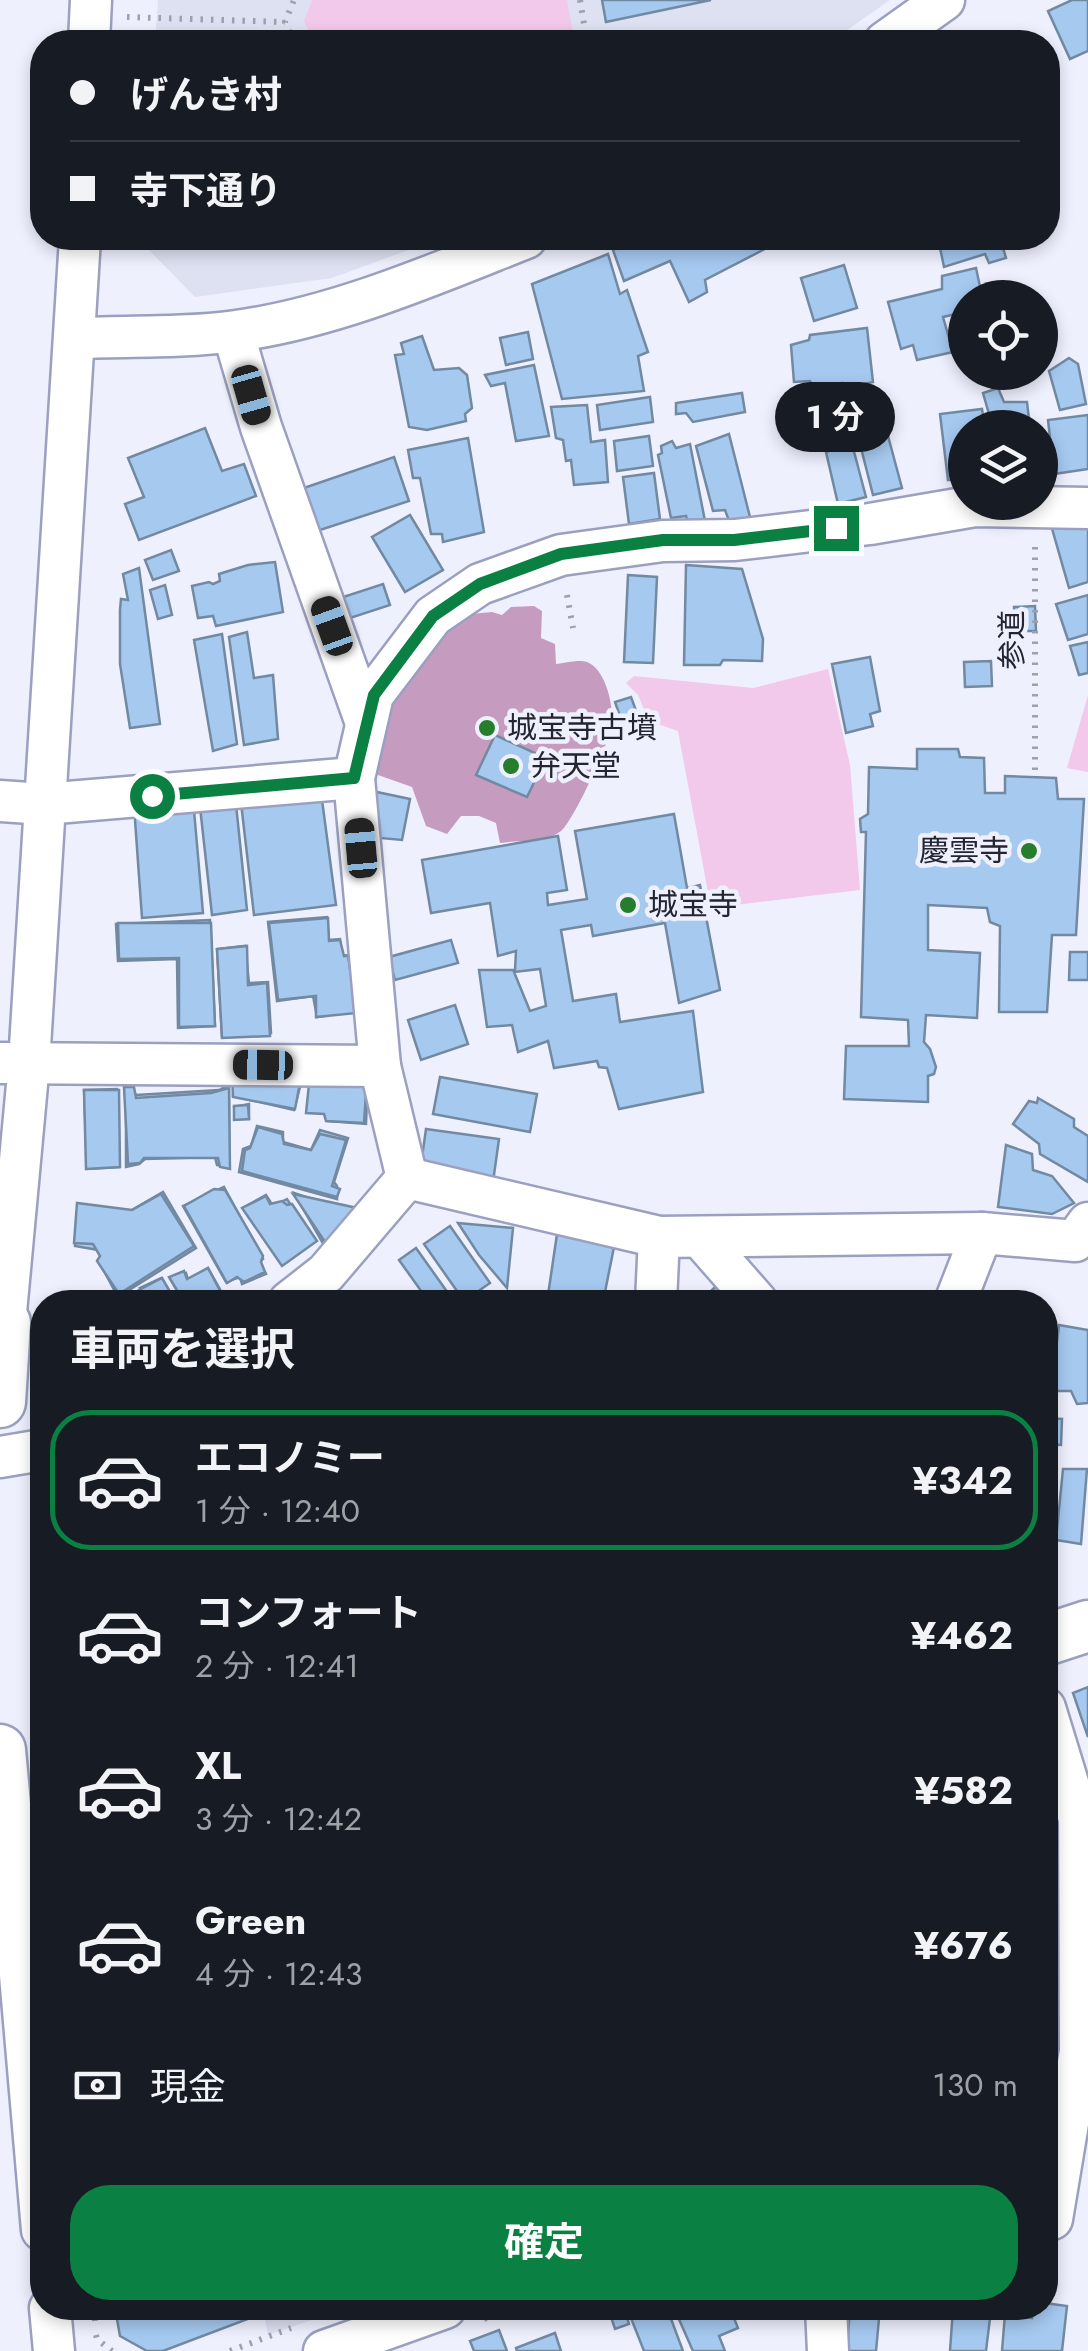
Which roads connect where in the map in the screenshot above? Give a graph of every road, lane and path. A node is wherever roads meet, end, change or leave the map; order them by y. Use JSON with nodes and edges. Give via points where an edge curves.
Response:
{"nodes":[{"id":1,"x":294,"y":0,"type":"edge"},
{"id":2,"x":580,"y":0,"type":"edge"},
{"id":3,"x":944,"y":0,"type":"edge"},
{"id":4,"x":90,"y":20,"type":"edge"},
{"id":5,"x":285,"y":22,"type":"junction"},
{"id":6,"x":289,"y":30,"type":"edge"},
{"id":7,"x":584,"y":30,"type":"edge"},
{"id":8,"x":903,"y":30,"type":"edge"},
{"id":9,"x":80,"y":250,"type":"edge"},
{"id":10,"x":496,"y":250,"type":"edge"},
{"id":11,"x":233,"y":332,"type":"junction"},
{"id":12,"x":76,"y":338,"type":"junction"},
{"id":13,"x":1088,"y":508,"type":"edge"},
{"id":14,"x":1058,"y":509,"type":"edge"},
{"id":15,"x":948,"y":511,"type":"edge"},
{"id":16,"x":1035,"y":520,"type":"edge"},
{"id":17,"x":366,"y":723,"type":"junction"},
{"id":18,"x":1035,"y":770,"type":"dead end"},
{"id":19,"x":354,"y":778,"type":"junction"},
{"id":20,"x":0,"y":801,"type":"edge"},
{"id":21,"x":44,"y":804,"type":"junction"},
{"id":22,"x":14,"y":1063,"type":"edge"},
{"id":23,"x":380,"y":1066,"type":"junction"},
{"id":24,"x":407,"y":1178,"type":"junction"},
{"id":25,"x":1088,"y":1224,"type":"edge"},
{"id":26,"x":982,"y":1233,"type":"junction"},
{"id":27,"x":659,"y":1237,"type":"junction"},
{"id":28,"x":700,"y":1237,"type":"junction"},
{"id":29,"x":304,"y":1290,"type":"edge"},
{"id":30,"x":657,"y":1290,"type":"edge"},
{"id":31,"x":746,"y":1290,"type":"edge"},
{"id":32,"x":960,"y":1290,"type":"edge"},
{"id":33,"x":3,"y":1322,"type":"edge"},
{"id":34,"x":0,"y":1402,"type":"edge"},
{"id":35,"x":30,"y":1452,"type":"edge"},
{"id":36,"x":0,"y":1457,"type":"edge"},
{"id":37,"x":1088,"y":1626,"type":"edge"},
{"id":38,"x":1058,"y":1636,"type":"edge"},
{"id":39,"x":0,"y":1750,"type":"edge"},
{"id":40,"x":1058,"y":1750,"type":"edge"},
{"id":41,"x":18,"y":1858,"type":"edge"},
{"id":42,"x":30,"y":2044,"type":"edge"},
{"id":43,"x":1062,"y":2221,"type":"edge"},
{"id":44,"x":51,"y":2320,"type":"edge"},
{"id":45,"x":95,"y":2320,"type":"edge"},
{"id":46,"x":411,"y":2320,"type":"edge"},
{"id":47,"x":827,"y":2320,"type":"edge"},
{"id":48,"x":54,"y":2351,"type":"edge"},
{"id":49,"x":112,"y":2351,"type":"edge"},
{"id":50,"x":324,"y":2351,"type":"edge"},
{"id":51,"x":828,"y":2351,"type":"edge"}],
"edges":[{"from":1,"to":5,"type":"path"},
{"from":2,"to":7,"type":"path"},
{"from":3,"to":8,"type":"street"},
{"from":4,"to":5,"type":"path"},
{"from":5,"to":6,"type":"path"},
{"from":9,"to":12,"type":"street"},
{"from":10,"to":11,"type":"street","via":[[394,291]]},
{"from":11,"to":12,"type":"street"},
{"from":11,"to":17,"type":"street","via":[[260,427]]},
{"from":12,"to":21,"type":"street"},
{"from":13,"to":14,"type":"street"},
{"from":15,"to":17,"type":"street","via":[[734,540],[663,540],[561,554],[480,584],[433,616],[374,695]]},
{"from":16,"to":18,"type":"path","name":"参道"},
{"from":17,"to":19,"type":"street"},
{"from":19,"to":21,"type":"street"},
{"from":19,"to":23,"type":"street"},
{"from":20,"to":21,"type":"street"},
{"from":21,"to":22,"type":"street"},
{"from":22,"to":23,"type":"street"},
{"from":22,"to":33,"type":"street"},
{"from":23,"to":24,"type":"street"},
{"from":24,"to":27,"type":"street"},
{"from":24,"to":29,"type":"street"},
{"from":25,"to":26,"type":"street","via":[[1075,1241]]},
{"from":26,"to":28,"type":"street"},
{"from":26,"to":32,"type":"street"},
{"from":27,"to":28,"type":"street"},
{"from":27,"to":30,"type":"street"},
{"from":28,"to":31,"type":"street"},
{"from":33,"to":34,"type":"main road"},
{"from":35,"to":36,"type":"street"},
{"from":37,"to":38,"type":"main road"},
{"from":39,"to":41,"type":"main road"},
{"from":40,"to":43,"type":"street","via":[[1079,1819],[1080,2051]]},
{"from":41,"to":42,"type":"street"},
{"from":44,"to":48,"type":"street"},
{"from":45,"to":49,"type":"path","via":[[97,2339]]},
{"from":46,"to":50,"type":"street"},
{"from":47,"to":51,"type":"street"}]}
